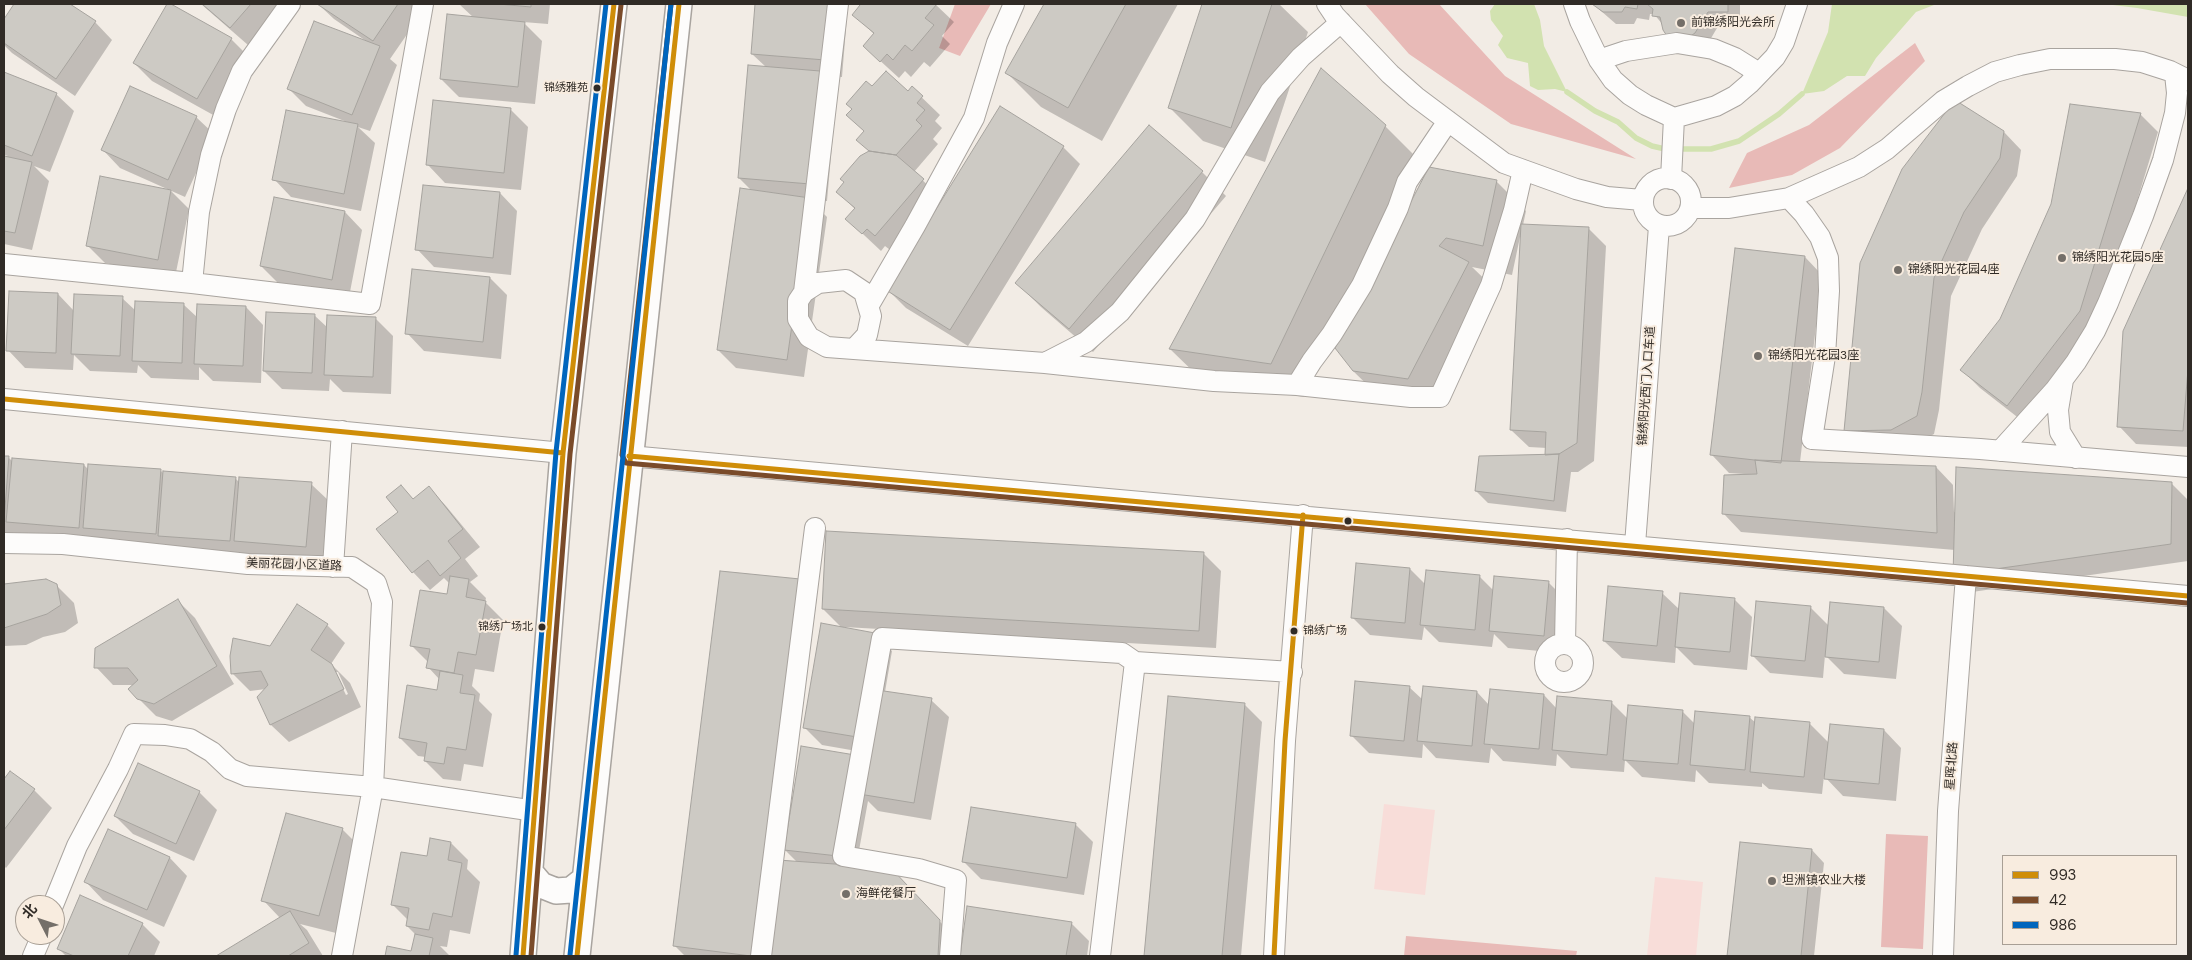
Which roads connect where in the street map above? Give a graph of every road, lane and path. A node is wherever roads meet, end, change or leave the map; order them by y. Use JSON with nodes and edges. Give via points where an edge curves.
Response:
{"nodes":[{"id":1,"x":290,"y":4,"type":"edge"},
{"id":2,"x":423,"y":4,"type":"edge"},
{"id":3,"x":614,"y":4,"type":"edge"},
{"id":4,"x":678,"y":4,"type":"edge"},
{"id":5,"x":838,"y":4,"type":"edge"},
{"id":6,"x":1014,"y":4,"type":"edge"},
{"id":7,"x":1327,"y":4,"type":"edge"},
{"id":8,"x":1574,"y":4,"type":"edge"},
{"id":9,"x":1797,"y":4,"type":"edge"},
{"id":10,"x":1342,"y":22,"type":"junction"},
{"id":11,"x":1599,"y":60,"type":"junction"},
{"id":12,"x":1759,"y":73,"type":"junction"},
{"id":13,"x":2182,"y":77,"type":"edge"},
{"id":14,"x":1674,"y":118,"type":"junction"},
{"id":15,"x":1448,"y":121,"type":"junction"},
{"id":16,"x":1523,"y":170,"type":"junction"},
{"id":17,"x":1671,"y":178,"type":"junction"},
{"id":18,"x":1790,"y":198,"type":"junction"},
{"id":19,"x":1642,"y":200,"type":"junction"},
{"id":20,"x":1690,"y":208,"type":"junction"},
{"id":21,"x":1660,"y":226,"type":"junction"},
{"id":22,"x":4,"y":264,"type":"edge"},
{"id":23,"x":192,"y":283,"type":"junction"},
{"id":24,"x":804,"y":292,"type":"junction"},
{"id":25,"x":869,"y":305,"type":"junction"},
{"id":26,"x":854,"y":350,"type":"junction"},
{"id":27,"x":1046,"y":363,"type":"junction"},
{"id":28,"x":2064,"y":378,"type":"junction"},
{"id":29,"x":1297,"y":384,"type":"junction"},
{"id":30,"x":4,"y":399,"type":"edge"},
{"id":31,"x":342,"y":432,"type":"junction"},
{"id":32,"x":2000,"y":451,"type":"junction"},
{"id":33,"x":563,"y":453,"type":"junction"},
{"id":34,"x":629,"y":456,"type":"junction"},
{"id":35,"x":2076,"y":458,"type":"junction"},
{"id":36,"x":2188,"y":467,"type":"edge"},
{"id":37,"x":1303,"y":515,"type":"junction"},
{"id":38,"x":815,"y":528,"type":"dead end"},
{"id":39,"x":1567,"y":539,"type":"junction"},
{"id":40,"x":4,"y":543,"type":"edge"},
{"id":41,"x":1634,"y":546,"type":"junction"},
{"id":42,"x":333,"y":566,"type":"junction"},
{"id":43,"x":1966,"y":576,"type":"junction"},
{"id":44,"x":2188,"y":596,"type":"edge"},
{"id":45,"x":1565,"y":644,"type":"dead end"},
{"id":46,"x":1135,"y":662,"type":"junction"},
{"id":47,"x":1292,"y":672,"type":"junction"},
{"id":48,"x":372,"y":787,"type":"junction"},
{"id":49,"x":535,"y":810,"type":"junction"},
{"id":50,"x":530,"y":872,"type":"junction"},
{"id":51,"x":585,"y":879,"type":"junction"},
{"id":52,"x":57,"y":895,"type":"edge"},
{"id":53,"x":342,"y":956,"type":"edge"},
{"id":54,"x":523,"y":956,"type":"edge"},
{"id":55,"x":577,"y":956,"type":"edge"},
{"id":56,"x":760,"y":956,"type":"edge"},
{"id":57,"x":950,"y":956,"type":"edge"},
{"id":58,"x":1100,"y":956,"type":"edge"},
{"id":59,"x":1274,"y":956,"type":"edge"},
{"id":60,"x":1943,"y":956,"type":"edge"}],
"edges":[{"from":1,"to":23,"type":"street","via":[[242,71],[226,108],[211,156],[200,212]]},
{"from":2,"to":23,"type":"street","via":[[370,304]]},
{"from":3,"to":33,"type":"main road"},
{"from":4,"to":34,"type":"main road"},
{"from":5,"to":24,"type":"street"},
{"from":6,"to":25,"type":"street","via":[[997,43],[974,118]]},
{"from":7,"to":10,"type":"street"},
{"from":8,"to":11,"type":"street"},
{"from":9,"to":12,"type":"street","via":[[1784,42]]},
{"from":10,"to":15,"type":"street","via":[[1390,74]]},
{"from":10,"to":27,"type":"street","via":[[1301,56],[1270,92],[1195,219],[1120,312],[1086,342]]},
{"from":11,"to":12,"type":"street","via":[[1626,51],[1677,43],[1713,49]]},
{"from":11,"to":14,"type":"street","via":[[1613,80],[1630,95]]},
{"from":12,"to":14,"type":"street","via":[[1735,96],[1716,106]]},
{"from":13,"to":18,"type":"street","via":[[2142,62],[2085,59],[2050,60],[1995,72],[1943,101],[1859,167]]},
{"from":13,"to":28,"type":"street","via":[[2170,136],[2154,189],[2095,331]]},
{"from":14,"to":17,"type":"street"},
{"from":15,"to":16,"type":"street","via":[[1504,163]]},
{"from":15,"to":29,"type":"street","via":[[1407,182],[1362,284]]},
{"from":16,"to":19,"type":"street","via":[[1607,197]]},
{"from":16,"to":29,"type":"street","via":[[1491,285],[1440,397],[1411,397]]},
{"from":17,"to":19,"type":"street","via":[[1663,178],[1650,185]]},
{"from":17,"to":20,"type":"street","via":[[1689,192]]},
{"from":18,"to":20,"type":"street","via":[[1738,207]]},
{"from":18,"to":32,"type":"street","via":[[1820,237],[1828,258],[1825,356],[1812,439]]},
{"from":19,"to":21,"type":"street","via":[[1646,216]]},
{"from":20,"to":21,"type":"street","via":[[1688,215],[1676,225]]},
{"from":21,"to":41,"type":"street","name":"锦绣阳光西门入口车道"},
{"from":22,"to":23,"type":"street"},
{"from":24,"to":25,"type":"street","via":[[818,284],[846,280],[864,292]]},
{"from":24,"to":26,"type":"street","via":[[798,300],[798,319],[809,337],[827,347]]},
{"from":25,"to":26,"type":"street","via":[[871,316],[867,335]]},
{"from":26,"to":27,"type":"street"},
{"from":27,"to":29,"type":"street","via":[[1214,381]]},
{"from":28,"to":32,"type":"street"},
{"from":28,"to":35,"type":"street","via":[[2058,410],[2060,432]]},
{"from":30,"to":31,"type":"street"},
{"from":31,"to":33,"type":"street"},
{"from":31,"to":42,"type":"street"},
{"from":32,"to":35,"type":"street"},
{"from":33,"to":49,"type":"main road"},
{"from":34,"to":37,"type":"street"},
{"from":34,"to":51,"type":"main road"},
{"from":35,"to":36,"type":"street"},
{"from":37,"to":39,"type":"street"},
{"from":37,"to":47,"type":"street"},
{"from":38,"to":56,"type":"street"},
{"from":39,"to":41,"type":"street"},
{"from":39,"to":45,"type":"street"},
{"from":40,"to":42,"type":"street","name":"美丽花园小区道路","via":[[62,544],[248,564]]},
{"from":41,"to":43,"type":"street"},
{"from":42,"to":48,"type":"street","name":"美丽花园小区道路","via":[[352,567],[376,582],[382,602]]},
{"from":43,"to":44,"type":"street"},
{"from":43,"to":60,"type":"street","name":"星晖北路","via":[[1948,811]]},
{"from":46,"to":47,"type":"street"},
{"from":46,"to":57,"type":"street","via":[[1122,653],[882,638],[843,856],[919,869],[956,880]]},
{"from":46,"to":58,"type":"street"},
{"from":47,"to":59,"type":"street"},
{"from":48,"to":49,"type":"street"},
{"from":48,"to":52,"type":"street","via":[[247,776],[230,769],[212,752],[190,739],[165,734],[134,734],[77,846]]},
{"from":48,"to":53,"type":"street","name":"美丽花园小区道路"},
{"from":49,"to":50,"type":"main road"},
{"from":50,"to":51,"type":"main road","via":[[541,886],[556,891],[571,890]]},
{"from":50,"to":54,"type":"main road"},
{"from":51,"to":55,"type":"main road"}]}
